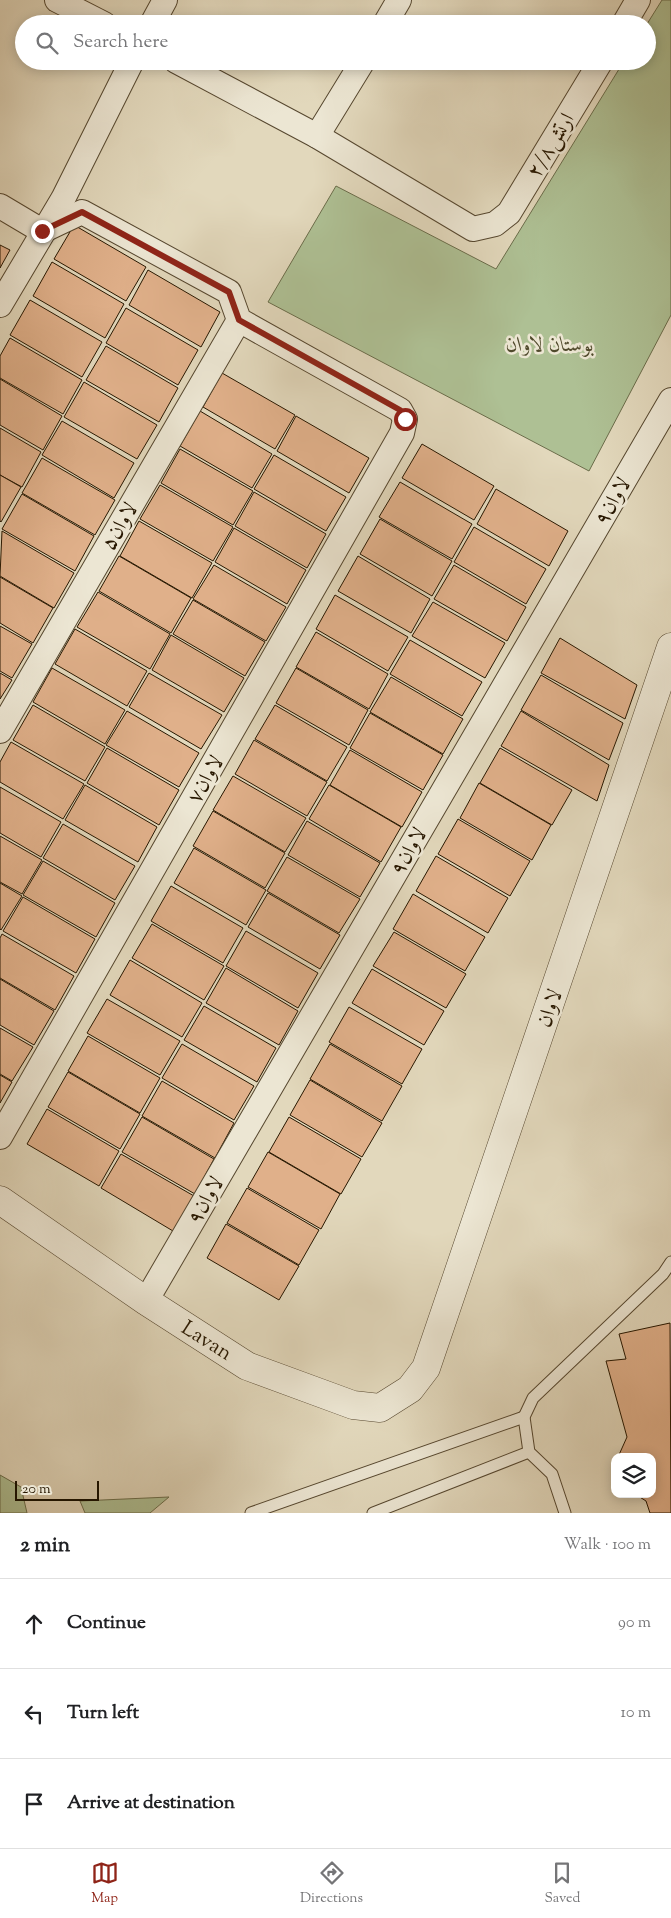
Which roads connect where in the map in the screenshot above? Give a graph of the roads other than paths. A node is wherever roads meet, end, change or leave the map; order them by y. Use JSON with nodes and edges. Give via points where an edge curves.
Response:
{"nodes":[{"id":1,"x":57,"y":0,"type":"edge"},
{"id":2,"x":166,"y":0,"type":"edge"},
{"id":3,"x":399,"y":0,"type":"edge"},
{"id":4,"x":638,"y":0,"type":"edge"},
{"id":5,"x":86,"y":15,"type":"edge"},
{"id":6,"x":157,"y":15,"type":"edge"},
{"id":7,"x":390,"y":15,"type":"edge"},
{"id":8,"x":629,"y":15,"type":"edge"},
{"id":9,"x":128,"y":70,"type":"edge"},
{"id":10,"x":193,"y":70,"type":"edge"},
{"id":11,"x":357,"y":70,"type":"edge"},
{"id":12,"x":596,"y":70,"type":"edge"},
{"id":13,"x":317,"y":136,"type":"junction"},
{"id":14,"x":0,"y":206,"type":"edge"},
{"id":15,"x":42,"y":231,"type":"junction"},
{"id":16,"x":0,"y":305,"type":"edge"},
{"id":17,"x":239,"y":320,"type":"junction"},
{"id":18,"x":671,"y":400,"type":"edge"},
{"id":19,"x":671,"y":647,"type":"edge"},
{"id":20,"x":0,"y":731,"type":"edge"},
{"id":21,"x":0,"y":1137,"type":"edge"},
{"id":22,"x":0,"y":1200,"type":"edge"},
{"id":23,"x":671,"y":1262,"type":"edge"},
{"id":24,"x":671,"y":1280,"type":"edge"},
{"id":25,"x":650,"y":1286,"type":"junction"},
{"id":26,"x":146,"y":1301,"type":"junction"},
{"id":27,"x":524,"y":1417,"type":"junction"},
{"id":28,"x":529,"y":1452,"type":"junction"},
{"id":29,"x":251,"y":1513,"type":"edge"},
{"id":30,"x":373,"y":1513,"type":"edge"},
{"id":31,"x":565,"y":1513,"type":"edge"}],
"edges":[{"from":1,"to":5,"type":"street"},
{"from":2,"to":6,"type":"street"},
{"from":3,"to":7,"type":"street"},
{"from":4,"to":8,"type":"street"},
{"from":9,"to":15,"type":"street","via":[[63,199]]},
{"from":10,"to":13,"type":"street"},
{"from":11,"to":13,"type":"street"},
{"from":12,"to":13,"type":"street","name":"۲/۸ارتش","via":[[509,213],[495,224],[472,229]]},
{"from":14,"to":15,"type":"street"},
{"from":15,"to":16,"type":"street"},
{"from":15,"to":17,"type":"street","via":[[82,212],[229,292]]},
{"from":17,"to":20,"type":"street","name":"۵لاوان"},
{"from":17,"to":21,"type":"street","name":"۷لاوان","via":[[400,410],[405,419],[402,433]]},
{"from":18,"to":26,"type":"street","name":"۹لاوان"},
{"from":19,"to":26,"type":"street","name":"لاوان","via":[[426,1368],[410,1388],[380,1408],[353,1405],[247,1366]]},
{"from":22,"to":26,"type":"street"},
{"from":23,"to":25,"type":"lane","via":[[664,1274]]},
{"from":24,"to":25,"type":"lane"},
{"from":25,"to":27,"type":"lane","via":[[533,1398]]},
{"from":27,"to":28,"type":"lane"},
{"from":27,"to":29,"type":"lane"},
{"from":28,"to":30,"type":"lane"},
{"from":28,"to":31,"type":"lane","via":[[552,1474]]}]}
